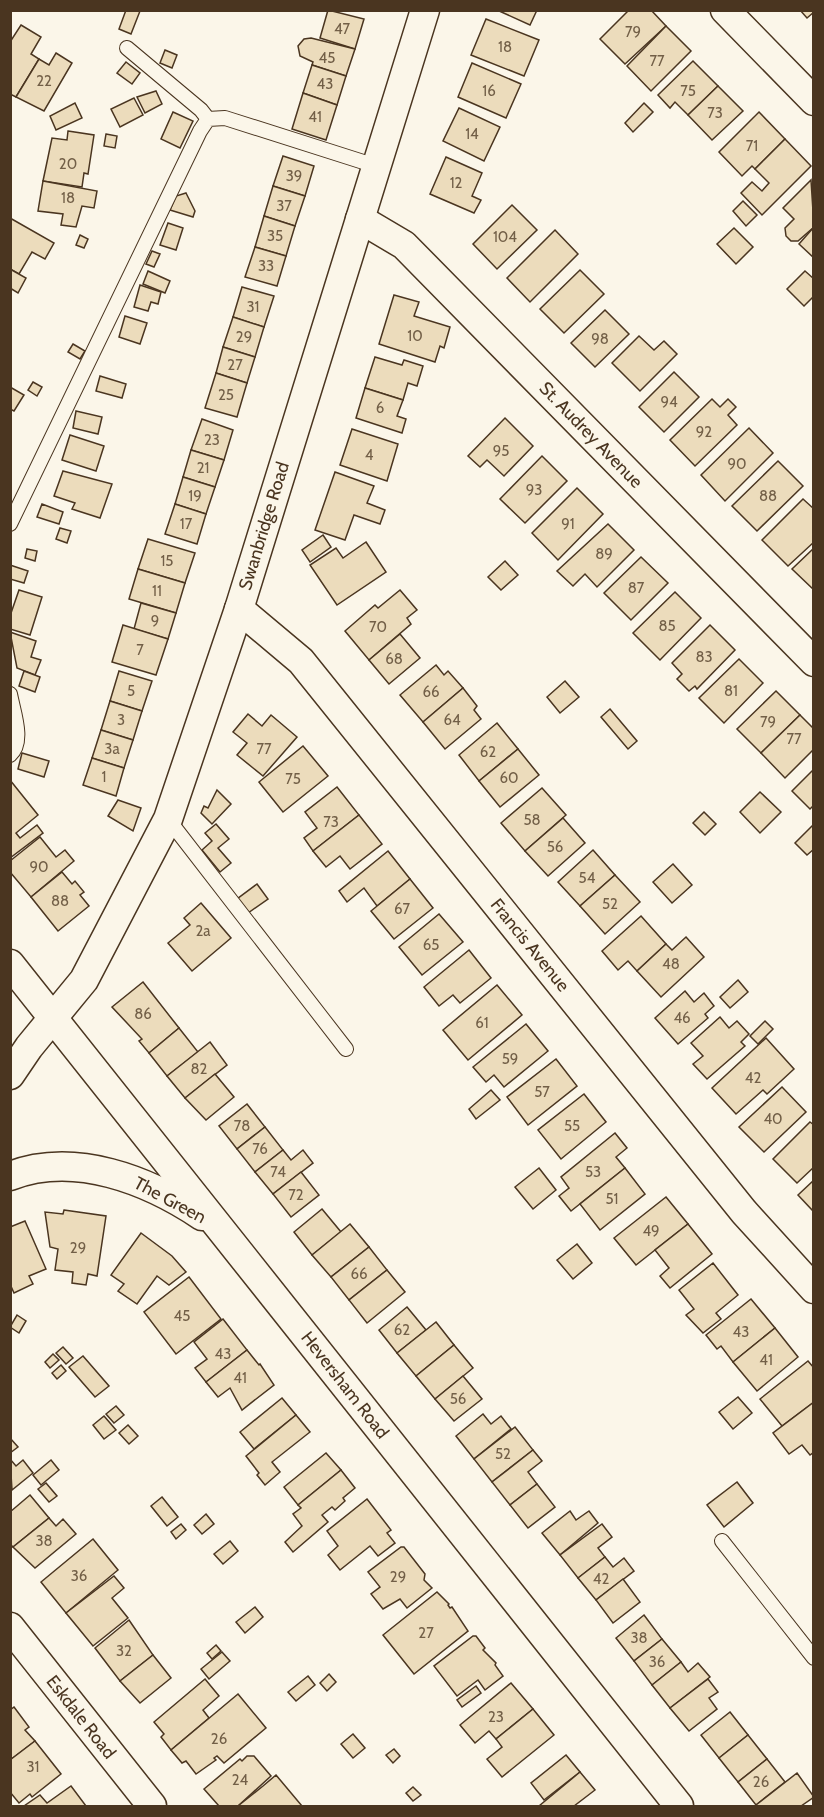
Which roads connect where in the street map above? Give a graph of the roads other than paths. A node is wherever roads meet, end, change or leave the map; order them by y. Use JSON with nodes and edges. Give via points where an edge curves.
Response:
{"nodes":[{"id":1,"x":425,"y":10,"type":"edge"},
{"id":2,"x":725,"y":10,"type":"edge"},
{"id":3,"x":127,"y":48,"type":"dead end"},
{"id":4,"x":813,"y":101,"type":"edge"},
{"id":5,"x":208,"y":119,"type":"junction"},
{"id":6,"x":376,"y":166,"type":"junction"},
{"id":7,"x":360,"y":219,"type":"junction"},
{"id":8,"x":10,"y":524,"type":"edge"},
{"id":9,"x":238,"y":609,"type":"junction"},
{"id":10,"x":813,"y":662,"type":"edge"},
{"id":11,"x":10,"y":694,"type":"edge"},
{"id":12,"x":10,"y":755,"type":"edge"},
{"id":13,"x":168,"y":819,"type":"junction"},
{"id":14,"x":10,"y":964,"type":"edge"},
{"id":15,"x":53,"y":1019,"type":"junction"},
{"id":16,"x":346,"y":1049,"type":"dead end"},
{"id":17,"x":10,"y":1076,"type":"edge"},
{"id":18,"x":10,"y":1176,"type":"edge"},
{"id":19,"x":221,"y":1228,"type":"junction"},
{"id":20,"x":813,"y":1289,"type":"edge"},
{"id":21,"x":722,"y":1541,"type":"dead end"},
{"id":22,"x":10,"y":1627,"type":"edge"},
{"id":23,"x":813,"y":1658,"type":"edge"},
{"id":24,"x":152,"y":1806,"type":"edge"},
{"id":25,"x":679,"y":1806,"type":"edge"}],
"edges":[{"from":1,"to":6,"type":"street","name":"Swanbridge Road"},
{"from":2,"to":4,"type":"street"},
{"from":3,"to":5,"type":"lane"},
{"from":5,"to":6,"type":"lane","via":[[225,118]]},
{"from":5,"to":8,"type":"lane"},
{"from":6,"to":7,"type":"street","name":"Swanbridge Road"},
{"from":7,"to":9,"type":"street","name":"Swanbridge Road"},
{"from":7,"to":10,"type":"street","name":"St. Audrey Avenue","via":[[404,245]]},
{"from":9,"to":13,"type":"street","name":"Swanbridge Road"},
{"from":9,"to":20,"type":"street","name":"Francis Avenue","via":[[302,661],[744,1212]]},
{"from":11,"to":12,"type":"lane","via":[[18,735]]},
{"from":13,"to":15,"type":"street","name":"Swanbridge Road","via":[[84,980]]},
{"from":13,"to":16,"type":"lane"},
{"from":14,"to":15,"type":"street","name":"Heversham Road"},
{"from":15,"to":17,"type":"street"},
{"from":15,"to":19,"type":"street","name":"Heversham Road"},
{"from":18,"to":19,"type":"street","name":"The Green","via":[[52,1167],[87,1168],[118,1175],[156,1190]]},
{"from":19,"to":25,"type":"street","name":"Heversham Road"},
{"from":21,"to":23,"type":"lane"},
{"from":22,"to":24,"type":"street","name":"Eskdale Road"}]}
